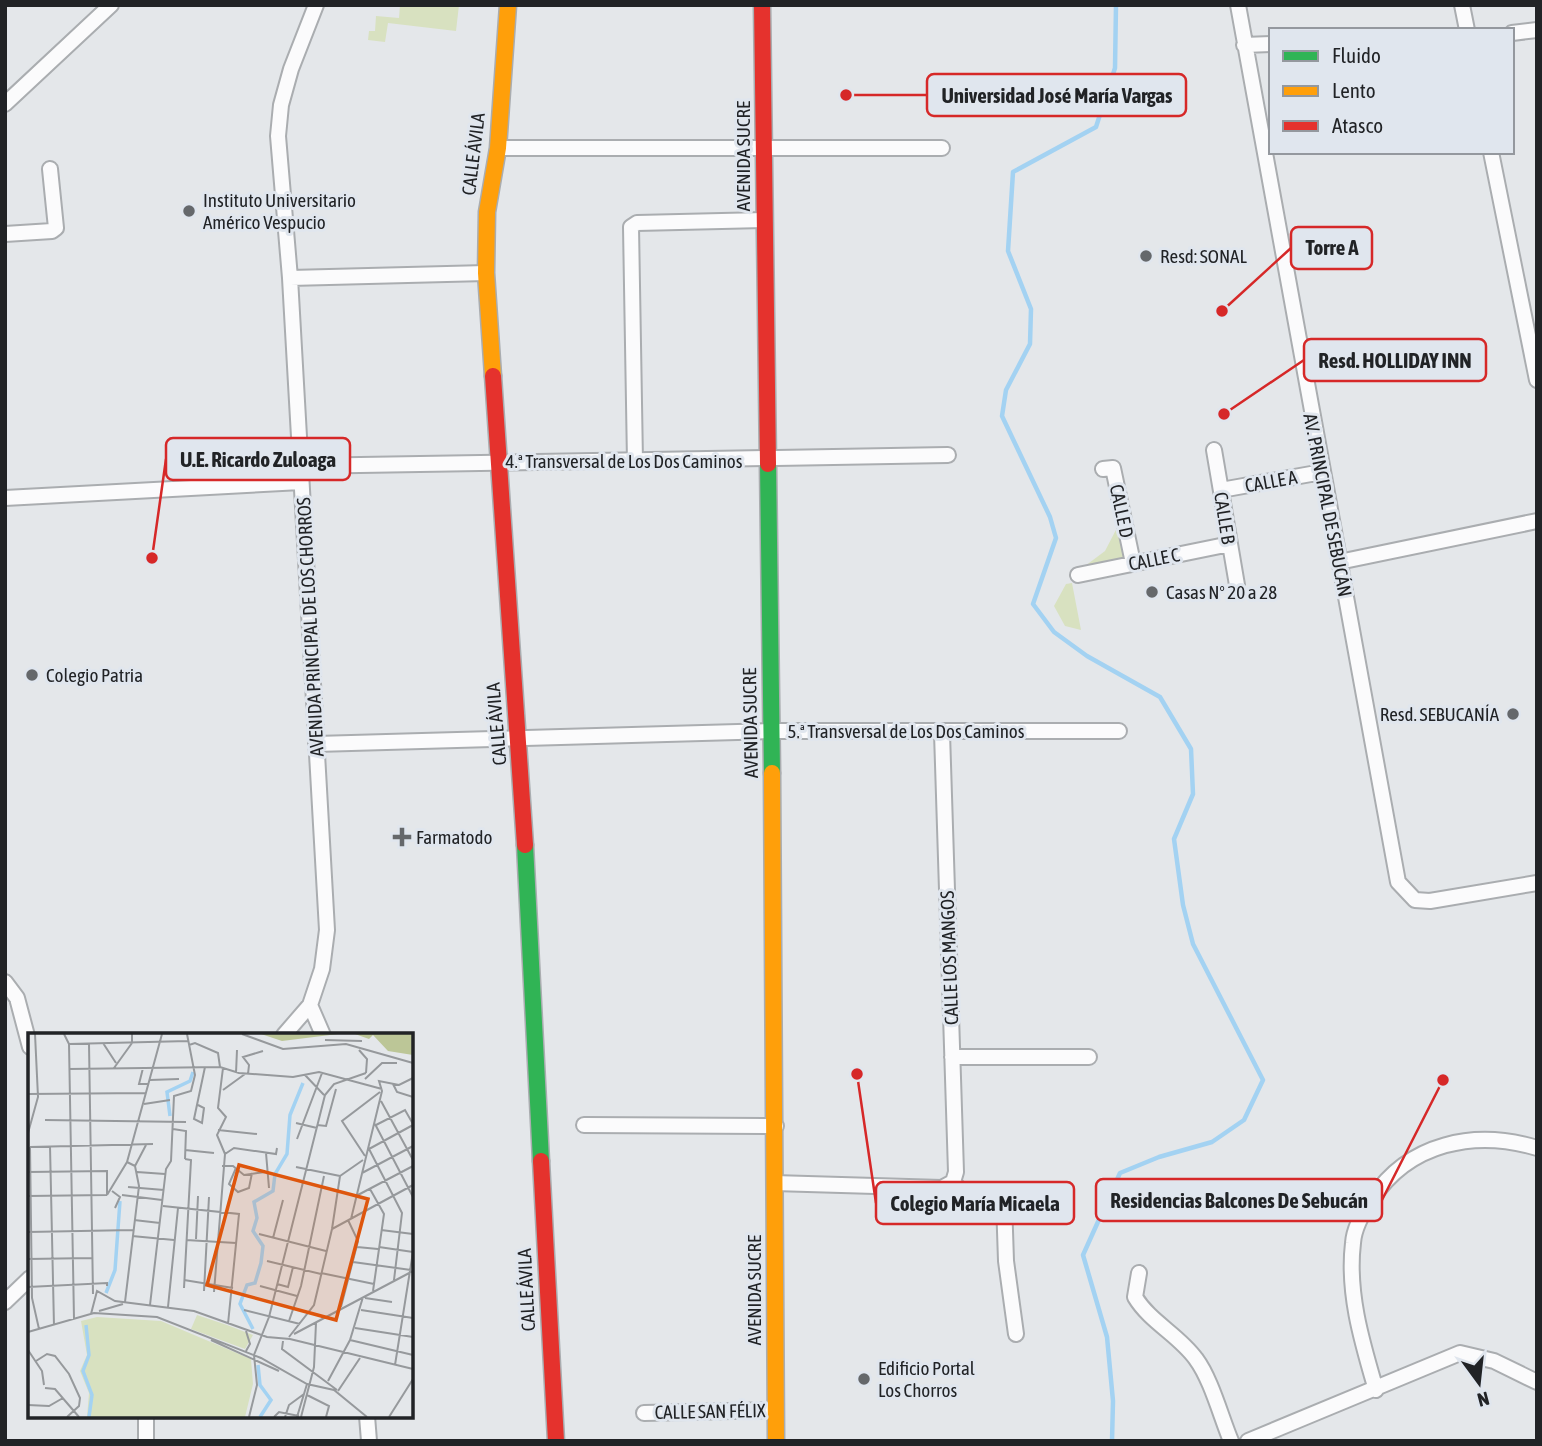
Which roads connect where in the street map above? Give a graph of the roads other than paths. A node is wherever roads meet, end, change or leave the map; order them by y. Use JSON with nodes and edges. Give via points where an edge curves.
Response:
{"nodes":[{"id":1,"x":111,"y":5,"type":"edge"},
{"id":2,"x":316,"y":5,"type":"edge"},
{"id":3,"x":508,"y":5,"type":"edge"},
{"id":4,"x":762,"y":5,"type":"edge"},
{"id":5,"x":1238,"y":5,"type":"edge"},
{"id":6,"x":1462,"y":5,"type":"edge"},
{"id":7,"x":1467,"y":28,"type":"edge"},
{"id":8,"x":1537,"y":30,"type":"edge"},
{"id":9,"x":1514,"y":33,"type":"edge"},
{"id":10,"x":1269,"y":44,"type":"edge"},
{"id":11,"x":1244,"y":45,"type":"junction"},
{"id":12,"x":5,"y":104,"type":"edge"},
{"id":13,"x":498,"y":148,"type":"junction"},
{"id":14,"x":765,"y":148,"type":"junction"},
{"id":15,"x":942,"y":148,"type":"dead end"},
{"id":16,"x":1492,"y":154,"type":"edge"},
{"id":17,"x":50,"y":169,"type":"dead end"},
{"id":18,"x":764,"y":220,"type":"junction"},
{"id":19,"x":5,"y":234,"type":"edge"},
{"id":20,"x":486,"y":273,"type":"junction"},
{"id":21,"x":290,"y":278,"type":"junction"},
{"id":22,"x":1537,"y":380,"type":"edge"},
{"id":23,"x":1214,"y":450,"type":"dead end"},
{"id":24,"x":948,"y":456,"type":"dead end"},
{"id":25,"x":766,"y":460,"type":"junction"},
{"id":26,"x":635,"y":461,"type":"junction"},
{"id":27,"x":498,"y":462,"type":"junction"},
{"id":28,"x":300,"y":466,"type":"junction"},
{"id":29,"x":1103,"y":469,"type":"dead end"},
{"id":30,"x":1322,"y":472,"type":"junction"},
{"id":31,"x":301,"y":482,"type":"junction"},
{"id":32,"x":1221,"y":490,"type":"junction"},
{"id":33,"x":5,"y":498,"type":"edge"},
{"id":34,"x":1537,"y":521,"type":"edge"},
{"id":35,"x":1230,"y":544,"type":"junction"},
{"id":36,"x":1339,"y":562,"type":"junction"},
{"id":37,"x":1133,"y":563,"type":"junction"},
{"id":38,"x":1078,"y":575,"type":"dead end"},
{"id":39,"x":1237,"y":585,"type":"dead end"},
{"id":40,"x":1119,"y":731,"type":"dead end"},
{"id":41,"x":771,"y":732,"type":"junction"},
{"id":42,"x":942,"y":733,"type":"junction"},
{"id":43,"x":519,"y":740,"type":"junction"},
{"id":44,"x":316,"y":744,"type":"junction"},
{"id":45,"x":1537,"y":883,"type":"edge"},
{"id":46,"x":5,"y":982,"type":"edge"},
{"id":47,"x":310,"y":1005,"type":"junction"},
{"id":48,"x":286,"y":1033,"type":"edge"},
{"id":49,"x":322,"y":1033,"type":"edge"},
{"id":50,"x":28,"y":1039,"type":"edge"},
{"id":51,"x":951,"y":1057,"type":"junction"},
{"id":52,"x":1089,"y":1057,"type":"dead end"},
{"id":53,"x":584,"y":1125,"type":"dead end"},
{"id":54,"x":776,"y":1126,"type":"junction"},
{"id":55,"x":1537,"y":1148,"type":"edge"},
{"id":56,"x":774,"y":1182,"type":"junction"},
{"id":57,"x":953,"y":1182,"type":"junction"},
{"id":58,"x":1139,"y":1273,"type":"dead end"},
{"id":59,"x":28,"y":1280,"type":"edge"},
{"id":60,"x":5,"y":1302,"type":"edge"},
{"id":61,"x":1016,"y":1334,"type":"dead end"},
{"id":62,"x":1537,"y":1382,"type":"edge"},
{"id":63,"x":1376,"y":1390,"type":"junction"},
{"id":64,"x":775,"y":1410,"type":"junction"},
{"id":65,"x":644,"y":1413,"type":"dead end"},
{"id":66,"x":146,"y":1418,"type":"edge"},
{"id":67,"x":367,"y":1418,"type":"edge"},
{"id":68,"x":146,"y":1441,"type":"edge"},
{"id":69,"x":369,"y":1441,"type":"edge"},
{"id":70,"x":556,"y":1441,"type":"edge"},
{"id":71,"x":776,"y":1441,"type":"edge"},
{"id":72,"x":1231,"y":1441,"type":"edge"},
{"id":73,"x":1248,"y":1441,"type":"edge"}],
"edges":[{"from":1,"to":12,"type":"street"},
{"from":2,"to":21,"type":"street","name":"AVENIDA PRINCIPAL DE LOS CHORROS","via":[[291,69],[278,136]]},
{"from":3,"to":13,"type":"main road","name":"CALLE ÁVILA"},
{"from":4,"to":14,"type":"main road","name":"AVENIDA SUCRE"},
{"from":5,"to":11,"type":"street","name":"AV. PRINCIPAL DE SEBUCÁN"},
{"from":6,"to":7,"type":"street"},
{"from":8,"to":9,"type":"street"},
{"from":10,"to":11,"type":"street"},
{"from":11,"to":30,"type":"street","name":"AV. PRINCIPAL DE SEBUCÁN"},
{"from":13,"to":14,"type":"street"},
{"from":13,"to":20,"type":"main road","name":"CALLE ÁVILA","via":[[487,212]]},
{"from":14,"to":15,"type":"street"},
{"from":14,"to":18,"type":"main road","name":"AVENIDA SUCRE"},
{"from":16,"to":22,"type":"street"},
{"from":17,"to":19,"type":"street","via":[[56,228]]},
{"from":18,"to":25,"type":"main road","name":"AVENIDA SUCRE"},
{"from":18,"to":26,"type":"street","via":[[637,223],[631,227]]},
{"from":20,"to":21,"type":"street"},
{"from":20,"to":27,"type":"main road","name":"CALLE ÁVILA"},
{"from":21,"to":28,"type":"street","name":"AVENIDA PRINCIPAL DE LOS CHORROS"},
{"from":23,"to":32,"type":"street","name":"CALLE B"},
{"from":24,"to":25,"type":"street","name":"4.ª Transversal de Los Dos Caminos"},
{"from":25,"to":26,"type":"street","name":"4.ª Transversal de Los Dos Caminos"},
{"from":25,"to":41,"type":"main road","name":"AVENIDA SUCRE"},
{"from":26,"to":27,"type":"street","name":"4.ª Transversal de Los Dos Caminos"},
{"from":27,"to":28,"type":"street","name":"4.ª Transversal de Los Dos Caminos"},
{"from":27,"to":43,"type":"main road","name":"CALLE ÁVILA"},
{"from":28,"to":31,"type":"street","name":"AVENIDA PRINCIPAL DE LOS CHORROS"},
{"from":29,"to":37,"type":"street","name":"CALLE D","via":[[1113,468]]},
{"from":30,"to":32,"type":"street","name":"CALLE A"},
{"from":30,"to":36,"type":"street","name":"AV. PRINCIPAL DE SEBUCÁN"},
{"from":31,"to":33,"type":"street"},
{"from":31,"to":44,"type":"street","name":"AVENIDA PRINCIPAL DE LOS CHORROS"},
{"from":32,"to":35,"type":"street","name":"CALLE B"},
{"from":34,"to":36,"type":"street"},
{"from":35,"to":37,"type":"street","name":"CALLE C"},
{"from":35,"to":39,"type":"street","name":"CALLE B"},
{"from":36,"to":45,"type":"street","name":"AV. PRINCIPAL DE SEBUCÁN","via":[[1398,882],[1415,900],[1430,901]]},
{"from":37,"to":38,"type":"street","name":"CALLE C"},
{"from":40,"to":42,"type":"street","name":"5.ª Transversal de Los Dos Caminos"},
{"from":41,"to":42,"type":"street","name":"5.ª Transversal de Los Dos Caminos"},
{"from":41,"to":43,"type":"street","name":"5.ª Transversal de Los Dos Caminos"},
{"from":41,"to":54,"type":"main road","name":"AVENIDA SUCRE"},
{"from":42,"to":51,"type":"street","name":"CALLE LOS MANGOS"},
{"from":43,"to":44,"type":"street","name":"5.ª Transversal de Los Dos Caminos"},
{"from":43,"to":70,"type":"main road","name":"CALLE ÁVILA"},
{"from":44,"to":47,"type":"street","name":"AVENIDA PRINCIPAL DE LOS CHORROS","via":[[327,930]]},
{"from":46,"to":50,"type":"street","via":[[17,998]]},
{"from":47,"to":48,"type":"street","name":"AVENIDA PRINCIPAL DE LOS CHORROS"},
{"from":47,"to":49,"type":"street"},
{"from":51,"to":52,"type":"street"},
{"from":51,"to":57,"type":"street","name":"CALLE LOS MANGOS"},
{"from":53,"to":54,"type":"street"},
{"from":54,"to":56,"type":"main road","name":"AVENIDA SUCRE"},
{"from":55,"to":63,"type":"street","via":[[1473,1139],[1432,1148],[1390,1174],[1374,1195],[1361,1216],[1352,1259],[1357,1323]]},
{"from":56,"to":57,"type":"street","via":[[942,1188]]},
{"from":56,"to":64,"type":"main road","name":"AVENIDA SUCRE"},
{"from":57,"to":61,"type":"street","via":[[961,1191],[1004,1201]]},
{"from":58,"to":72,"type":"street","via":[[1135,1297],[1144,1312],[1197,1360]]},
{"from":59,"to":60,"type":"street"},
{"from":62,"to":63,"type":"street","via":[[1494,1361],[1460,1353]]},
{"from":63,"to":73,"type":"street"},
{"from":64,"to":65,"type":"street","name":"CALLE SAN FÉLIX"},
{"from":64,"to":71,"type":"main road","name":"AVENIDA SUCRE"},
{"from":66,"to":68,"type":"street"},
{"from":67,"to":69,"type":"street"}]}
